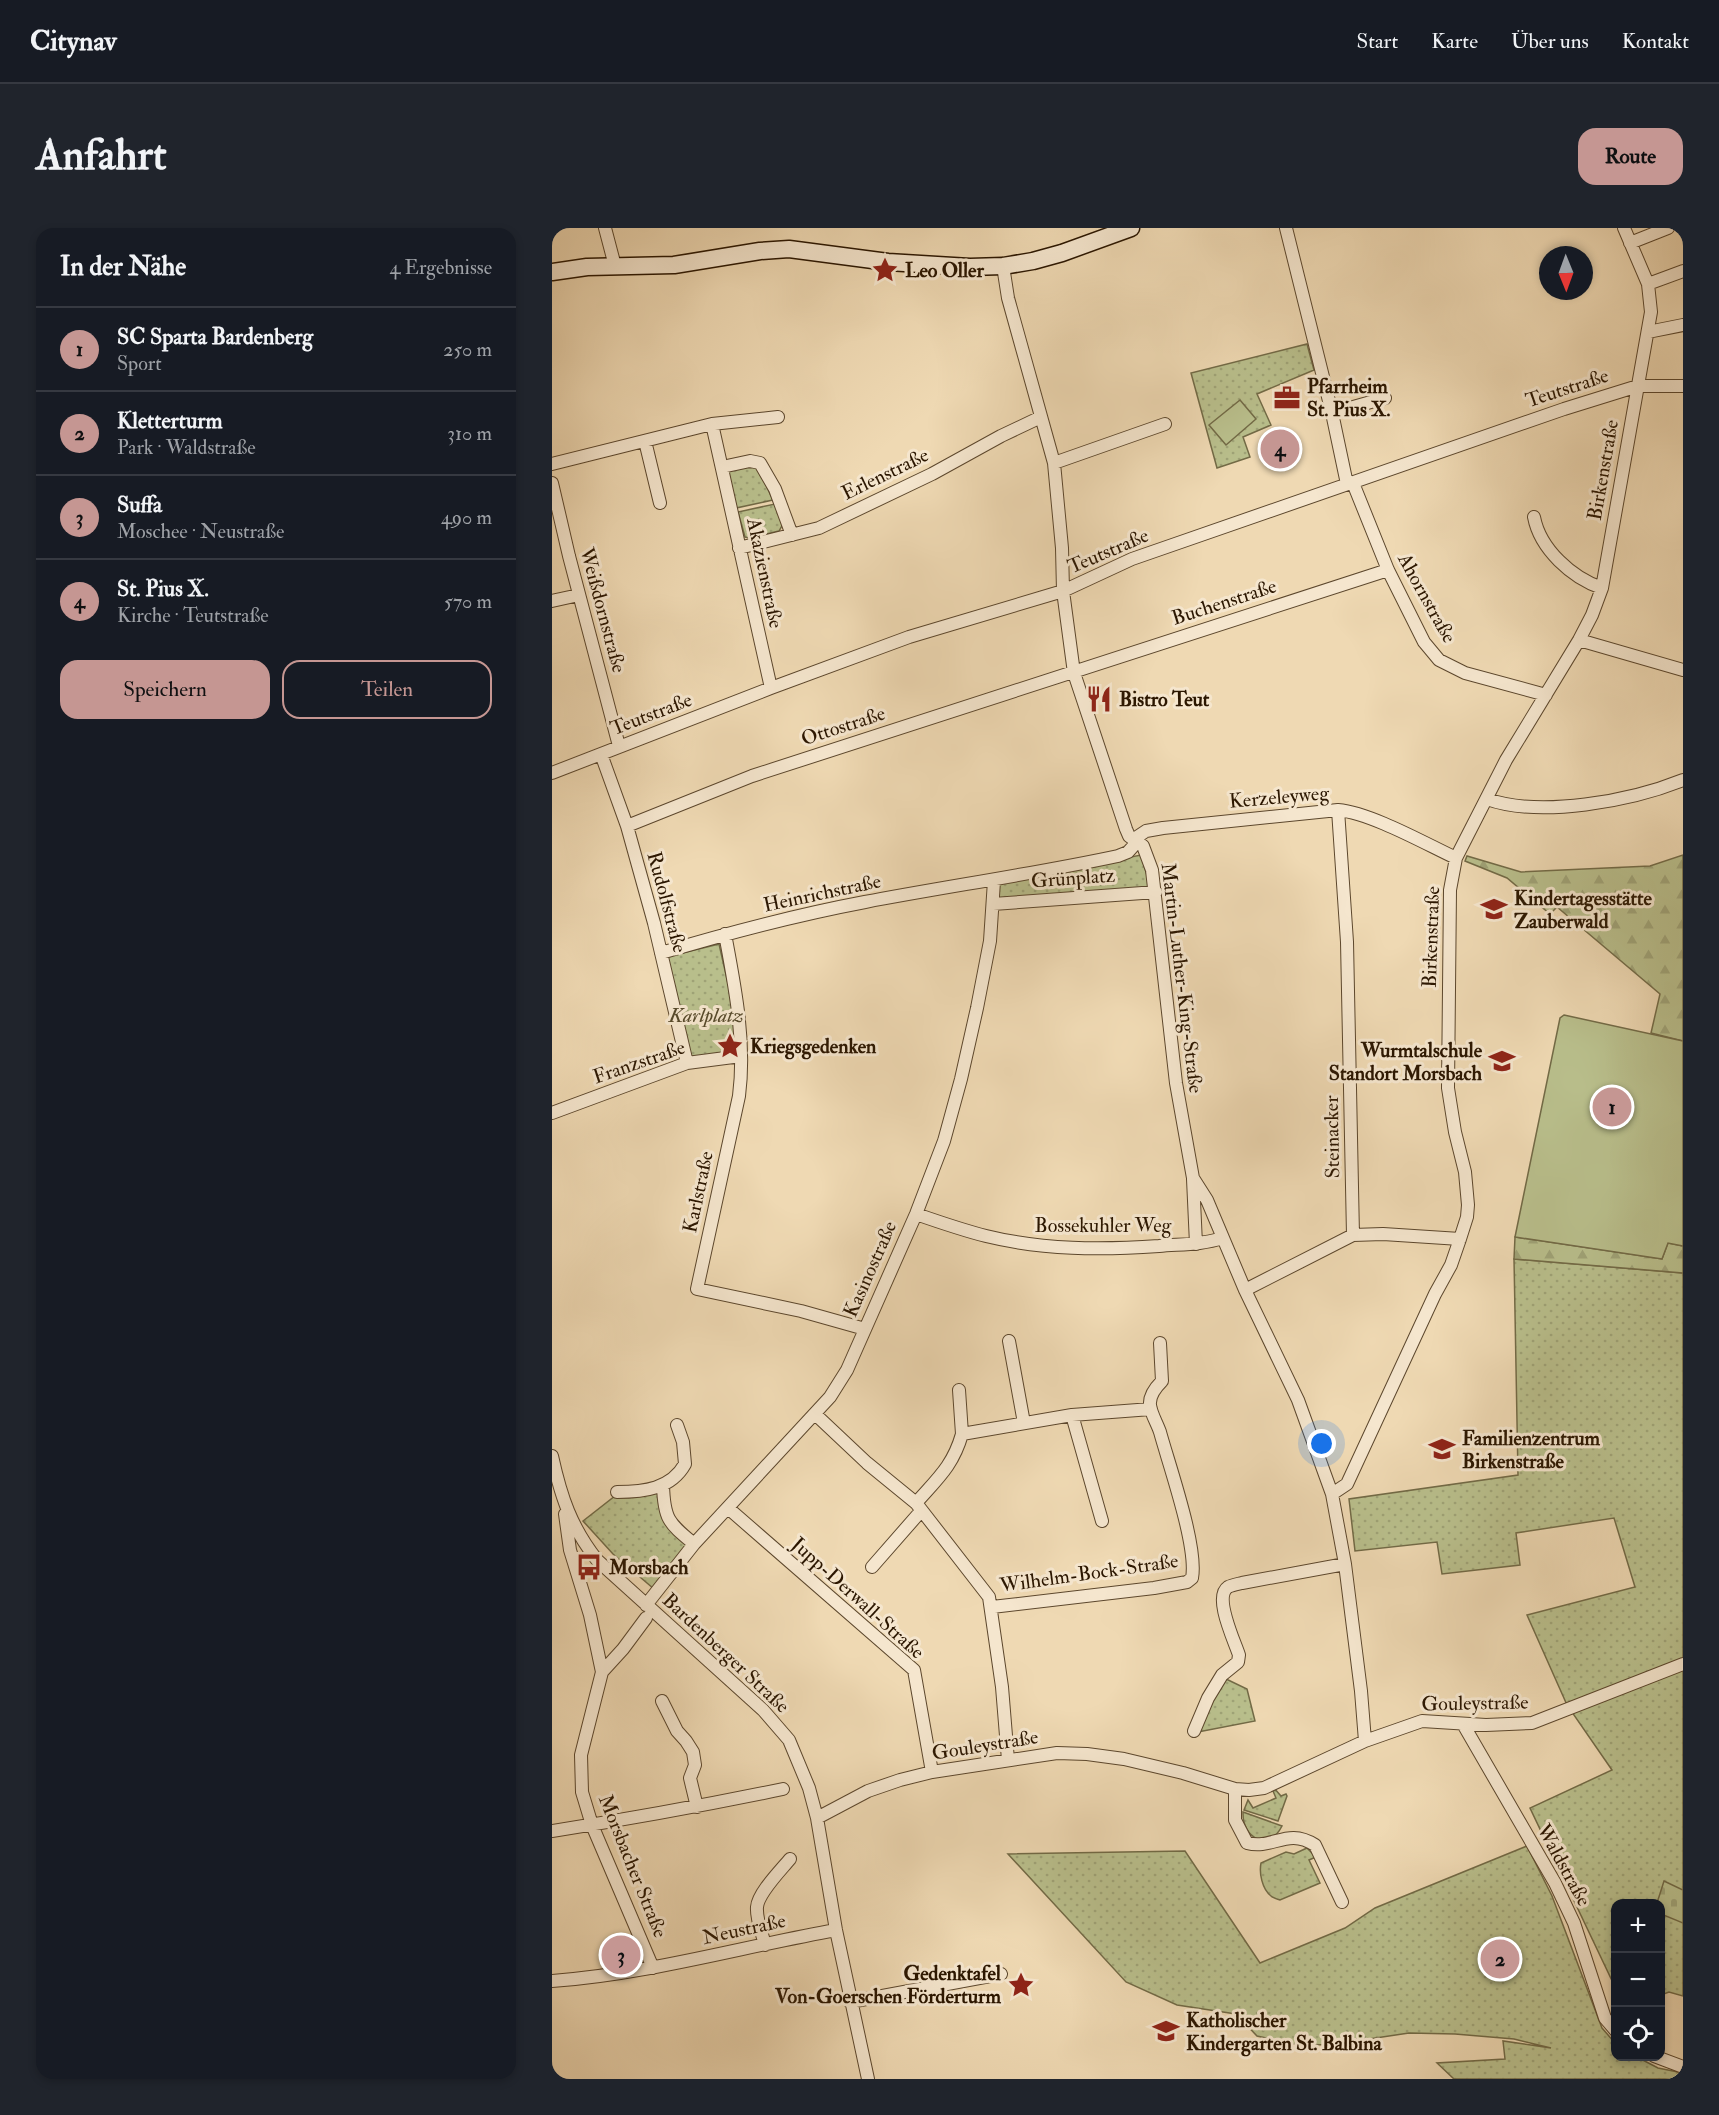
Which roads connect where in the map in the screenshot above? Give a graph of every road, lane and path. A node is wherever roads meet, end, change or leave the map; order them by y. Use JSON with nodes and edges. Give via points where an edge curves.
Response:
{"nodes":[{"id":1,"x":605,"y":228,"type":"edge"},
{"id":2,"x":1286,"y":228,"type":"edge"},
{"id":3,"x":1624,"y":228,"type":"edge"},
{"id":4,"x":1668,"y":228,"type":"edge"},
{"id":5,"x":1122,"y":230,"type":"edge"},
{"id":6,"x":1630,"y":243,"type":"junction"},
{"id":7,"x":615,"y":266,"type":"junction"},
{"id":8,"x":1003,"y":266,"type":"junction"},
{"id":9,"x":1683,"y":271,"type":"edge"},
{"id":10,"x":552,"y":272,"type":"edge"},
{"id":11,"x":1648,"y":284,"type":"junction"},
{"id":12,"x":1683,"y":325,"type":"edge"},
{"id":13,"x":1648,"y":332,"type":"junction"},
{"id":14,"x":1638,"y":386,"type":"junction"},
{"id":15,"x":1683,"y":386,"type":"edge"},
{"id":16,"x":1385,"y":398,"type":"dead end"},
{"id":17,"x":1332,"y":413,"type":"junction"},
{"id":18,"x":778,"y":417,"type":"dead end"},
{"id":19,"x":1041,"y":417,"type":"junction"},
{"id":20,"x":712,"y":424,"type":"junction"},
{"id":21,"x":1166,"y":424,"type":"dead end"},
{"id":22,"x":645,"y":441,"type":"junction"},
{"id":23,"x":1053,"y":463,"type":"junction"},
{"id":24,"x":552,"y":464,"type":"edge"},
{"id":25,"x":722,"y":467,"type":"junction"},
{"id":26,"x":552,"y":483,"type":"edge"},
{"id":27,"x":1350,"y":483,"type":"junction"},
{"id":28,"x":660,"y":503,"type":"dead end"},
{"id":29,"x":1534,"y":517,"type":"dead end"},
{"id":30,"x":792,"y":535,"type":"junction"},
{"id":31,"x":740,"y":548,"type":"junction"},
{"id":32,"x":1388,"y":570,"type":"junction"},
{"id":33,"x":1602,"y":588,"type":"junction"},
{"id":34,"x":1063,"y":591,"type":"junction"},
{"id":35,"x":579,"y":595,"type":"junction"},
{"id":36,"x":552,"y":602,"type":"edge"},
{"id":37,"x":1579,"y":640,"type":"junction"},
{"id":38,"x":1683,"y":670,"type":"edge"},
{"id":39,"x":1074,"y":673,"type":"junction"},
{"id":40,"x":771,"y":688,"type":"junction"},
{"id":41,"x":1546,"y":695,"type":"junction"},
{"id":42,"x":619,"y":746,"type":"junction"},
{"id":43,"x":601,"y":754,"type":"junction"},
{"id":44,"x":552,"y":773,"type":"edge"},
{"id":45,"x":1683,"y":780,"type":"edge"},
{"id":46,"x":1487,"y":799,"type":"junction"},
{"id":47,"x":1338,"y":810,"type":"junction"},
{"id":48,"x":627,"y":826,"type":"junction"},
{"id":49,"x":1136,"y":840,"type":"junction"},
{"id":50,"x":1456,"y":858,"type":"junction"},
{"id":51,"x":994,"y":881,"type":"junction"},
{"id":52,"x":1156,"y":892,"type":"junction"},
{"id":53,"x":993,"y":904,"type":"junction"},
{"id":54,"x":725,"y":934,"type":"junction"},
{"id":55,"x":660,"y":953,"type":"junction"},
{"id":56,"x":741,"y":1056,"type":"junction"},
{"id":57,"x":687,"y":1063,"type":"junction"},
{"id":58,"x":552,"y":1113,"type":"edge"},
{"id":59,"x":1192,"y":1178,"type":"junction"},
{"id":60,"x":916,"y":1214,"type":"junction"},
{"id":61,"x":1353,"y":1235,"type":"junction"},
{"id":62,"x":1222,"y":1238,"type":"junction"},
{"id":63,"x":1460,"y":1239,"type":"junction"},
{"id":64,"x":1196,"y":1244,"type":"junction"},
{"id":65,"x":1245,"y":1290,"type":"junction"},
{"id":66,"x":865,"y":1329,"type":"junction"},
{"id":67,"x":1009,"y":1341,"type":"dead end"},
{"id":68,"x":1160,"y":1343,"type":"dead end"},
{"id":69,"x":959,"y":1390,"type":"dead end"},
{"id":70,"x":1151,"y":1409,"type":"junction"},
{"id":71,"x":815,"y":1414,"type":"junction"},
{"id":72,"x":1072,"y":1416,"type":"junction"},
{"id":73,"x":1024,"y":1423,"type":"junction"},
{"id":74,"x":677,"y":1425,"type":"dead end"},
{"id":75,"x":962,"y":1434,"type":"junction"},
{"id":76,"x":552,"y":1456,"type":"edge"},
{"id":77,"x":663,"y":1485,"type":"junction"},
{"id":78,"x":617,"y":1492,"type":"dead end"},
{"id":79,"x":1332,"y":1494,"type":"junction"},
{"id":80,"x":565,"y":1506,"type":"junction"},
{"id":81,"x":918,"y":1507,"type":"junction"},
{"id":82,"x":728,"y":1509,"type":"junction"},
{"id":83,"x":1102,"y":1521,"type":"dead end"},
{"id":84,"x":694,"y":1544,"type":"junction"},
{"id":85,"x":597,"y":1560,"type":"joint"},
{"id":86,"x":1345,"y":1564,"type":"junction"},
{"id":87,"x":872,"y":1567,"type":"dead end"},
{"id":88,"x":992,"y":1607,"type":"junction"},
{"id":89,"x":646,"y":1612,"type":"junction"},
{"id":90,"x":1683,"y":1665,"type":"edge"},
{"id":91,"x":602,"y":1672,"type":"junction"},
{"id":92,"x":662,"y":1701,"type":"dead end"},
{"id":93,"x":1463,"y":1724,"type":"junction"},
{"id":94,"x":1194,"y":1731,"type":"dead end"},
{"id":95,"x":1365,"y":1742,"type":"junction"},
{"id":96,"x":1008,"y":1760,"type":"junction"},
{"id":97,"x":932,"y":1772,"type":"junction"},
{"id":98,"x":783,"y":1789,"type":"dead end"},
{"id":99,"x":1235,"y":1789,"type":"junction"},
{"id":100,"x":698,"y":1807,"type":"junction"},
{"id":101,"x":817,"y":1818,"type":"junction"},
{"id":102,"x":592,"y":1825,"type":"junction"},
{"id":103,"x":552,"y":1831,"type":"edge"},
{"id":104,"x":790,"y":1859,"type":"dead end"},
{"id":105,"x":1342,"y":1902,"type":"dead end"},
{"id":106,"x":836,"y":1930,"type":"junction"},
{"id":107,"x":765,"y":1945,"type":"junction"},
{"id":108,"x":653,"y":1968,"type":"junction"},
{"id":109,"x":1001,"y":1974,"type":"dead end"},
{"id":110,"x":552,"y":1981,"type":"edge"},
{"id":111,"x":850,"y":2002,"type":"junction"},
{"id":112,"x":1611,"y":2025,"type":"edge"},
{"id":113,"x":1665,"y":2060,"type":"edge"},
{"id":114,"x":1683,"y":2067,"type":"edge"},
{"id":115,"x":868,"y":2079,"type":"edge"}],
"edges":[{"from":1,"to":7,"type":"street"},
{"from":2,"to":17,"type":"street","name":"Ahornstraße"},
{"from":3,"to":6,"type":"street","name":"Birkenstraße"},
{"from":4,"to":6,"type":"street"},
{"from":5,"to":8,"type":"main road","via":[[1033,261]]},
{"from":6,"to":11,"type":"street","name":"Birkenstraße"},
{"from":7,"to":8,"type":"main road","via":[[674,265],[723,255],[789,249],[888,262]]},
{"from":7,"to":10,"type":"main road"},
{"from":8,"to":19,"type":"street","name":"Martin-Luther-King-Straße"},
{"from":9,"to":11,"type":"street"},
{"from":11,"to":13,"type":"street","name":"Birkenstraße"},
{"from":12,"to":13,"type":"street"},
{"from":13,"to":14,"type":"street","name":"Birkenstraße"},
{"from":14,"to":15,"type":"street","name":"Teutstraße"},
{"from":14,"to":27,"type":"street","name":"Teutstraße"},
{"from":14,"to":33,"type":"street","name":"Birkenstraße"},
{"from":16,"to":17,"type":"street"},
{"from":17,"to":27,"type":"street","name":"Ahornstraße"},
{"from":18,"to":20,"type":"street"},
{"from":19,"to":23,"type":"street","name":"Martin-Luther-King-Straße"},
{"from":19,"to":30,"type":"street","name":"Erlenstraße","via":[[866,506],[819,528]]},
{"from":20,"to":22,"type":"street"},
{"from":20,"to":25,"type":"street","name":"Akazienstraße"},
{"from":21,"to":23,"type":"street"},
{"from":22,"to":24,"type":"street"},
{"from":22,"to":28,"type":"street"},
{"from":23,"to":34,"type":"street","name":"Martin-Luther-King-Straße"},
{"from":25,"to":30,"type":"street","name":"Akazienstraße","via":[[750,461],[760,463],[775,489]]},
{"from":25,"to":31,"type":"street","name":"Akazienstraße"},
{"from":26,"to":35,"type":"street","name":"Weißdornstraße"},
{"from":27,"to":32,"type":"street","name":"Ahornstraße"},
{"from":27,"to":34,"type":"street","name":"Teutstraße","via":[[1132,559]]},
{"from":29,"to":33,"type":"street","via":[[1537,530],[1569,570]]},
{"from":30,"to":31,"type":"street","name":"Erlenstraße"},
{"from":31,"to":40,"type":"street","name":"Akazienstraße"},
{"from":32,"to":39,"type":"street","name":"Buchenstraße"},
{"from":32,"to":41,"type":"street","name":"Ahornstraße","via":[[1424,642],[1439,660],[1465,673]]},
{"from":33,"to":37,"type":"street","name":"Birkenstraße"},
{"from":34,"to":39,"type":"street","name":"Martin-Luther-King-Straße"},
{"from":34,"to":40,"type":"street","name":"Teutstraße","via":[[909,637]]},
{"from":35,"to":36,"type":"street"},
{"from":35,"to":42,"type":"street","name":"Weißdornstraße"},
{"from":37,"to":38,"type":"street"},
{"from":37,"to":41,"type":"street","name":"Birkenstraße"},
{"from":39,"to":48,"type":"street","name":"Ottostraße","via":[[752,776]]},
{"from":39,"to":49,"type":"street","name":"Martin-Luther-King-Straße","via":[[1126,829]]},
{"from":40,"to":42,"type":"street","name":"Teutstraße"},
{"from":41,"to":46,"type":"street","name":"Birkenstraße"},
{"from":42,"to":43,"type":"street","name":"Teutstraße"},
{"from":43,"to":44,"type":"street","name":"Teutstraße"},
{"from":43,"to":48,"type":"street","name":"Rudolfstraße"},
{"from":45,"to":46,"type":"street","via":[[1608,801],[1566,806],[1517,807]]},
{"from":46,"to":50,"type":"street","name":"Birkenstraße"},
{"from":47,"to":49,"type":"street","name":"Kerzeleyweg","via":[[1163,828],[1146,831]]},
{"from":47,"to":50,"type":"street","name":"Kerzeleyweg","via":[[1367,817]]},
{"from":47,"to":61,"type":"street","name":"Steinacker","via":[[1347,953]]},
{"from":48,"to":55,"type":"street","name":"Rudolfstraße"},
{"from":49,"to":51,"type":"street","name":"Grünplatz","via":[[1128,852],[1118,856]]},
{"from":49,"to":52,"type":"street","name":"Martin-Luther-King-Straße","via":[[1143,846]]},
{"from":50,"to":63,"type":"street","name":"Birkenstraße","via":[[1450,890],[1448,1088],[1468,1190],[1467,1217]]},
{"from":51,"to":53,"type":"street","name":"Kasinostraße"},
{"from":51,"to":54,"type":"street","name":"Heinrichstraße","via":[[864,902]]},
{"from":52,"to":53,"type":"street","name":"Grünplatz"},
{"from":52,"to":59,"type":"street","name":"Martin-Luther-King-Straße","via":[[1176,1083]]},
{"from":53,"to":60,"type":"street","name":"Kasinostraße","via":[[990,941],[961,1080],[944,1141]]},
{"from":54,"to":55,"type":"street","name":"Heinrichstraße"},
{"from":54,"to":56,"type":"street","name":"Karlstraße","via":[[737,995]]},
{"from":55,"to":57,"type":"street","name":"Rudolfstraße"},
{"from":56,"to":57,"type":"street","name":"Franzstraße"},
{"from":56,"to":66,"type":"street","name":"Karlstraße","via":[[740,1096],[697,1289]]},
{"from":57,"to":58,"type":"street","name":"Franzstraße"},
{"from":59,"to":62,"type":"street","name":"Martin-Luther-King-Straße","via":[[1207,1200]]},
{"from":59,"to":64,"type":"street","name":"Martin-Luther-King-Straße"},
{"from":60,"to":64,"type":"street","name":"Bossekuhler Weg","via":[[985,1236],[1026,1244],[1092,1248]]},
{"from":60,"to":66,"type":"street","name":"Kasinostraße"},
{"from":61,"to":63,"type":"street"},
{"from":61,"to":65,"type":"street"},
{"from":62,"to":64,"type":"street","name":"Bossekuhler Weg"},
{"from":62,"to":65,"type":"street","name":"Martin-Luther-King-Straße"},
{"from":63,"to":79,"type":"street","name":"Birkenstraße","via":[[1347,1484]]},
{"from":65,"to":79,"type":"street","name":"Martin-Luther-King-Straße","via":[[1298,1400]]},
{"from":66,"to":71,"type":"street","name":"Kasinostraße","via":[[839,1385]]},
{"from":67,"to":73,"type":"street"},
{"from":68,"to":70,"type":"street","via":[[1162,1381],[1152,1396]]},
{"from":69,"to":75,"type":"street"},
{"from":70,"to":72,"type":"street"},
{"from":70,"to":88,"type":"street","name":"Wilhelm-Bock-Straße","via":[[1179,1499],[1193,1563],[1192,1578],[1154,1588]]},
{"from":71,"to":81,"type":"street"},
{"from":71,"to":82,"type":"street","name":"Kasinostraße"},
{"from":72,"to":73,"type":"street"},
{"from":72,"to":83,"type":"street"},
{"from":73,"to":75,"type":"street"},
{"from":74,"to":77,"type":"street","via":[[685,1464],[675,1479]]},
{"from":75,"to":81,"type":"street","via":[[949,1467]]},
{"from":76,"to":80,"type":"street","name":"Morsbacher Straße"},
{"from":77,"to":78,"type":"street"},
{"from":77,"to":84,"type":"street","via":[[672,1526]]},
{"from":79,"to":86,"type":"street","name":"Martin-Luther-King-Straße"},
{"from":80,"to":85,"type":"street","name":"Morsbacher Straße","via":[[577,1533]]},
{"from":80,"to":91,"type":"street","name":"Morsbacher Straße","via":[[570,1550]]},
{"from":81,"to":87,"type":"street"},
{"from":81,"to":88,"type":"street","via":[[981,1585]]},
{"from":82,"to":84,"type":"street","name":"Kasinostraße"},
{"from":82,"to":97,"type":"street","name":"Jupp-Derwall-Straße","via":[[914,1670]]},
{"from":84,"to":89,"type":"street","name":"Kasinostraße"},
{"from":85,"to":89,"type":"street","name":"Bardenberger Straße"},
{"from":86,"to":94,"type":"street","via":[[1227,1588],[1223,1608],[1238,1662],[1222,1675]]},
{"from":86,"to":95,"type":"street","name":"Martin-Luther-King-Straße"},
{"from":88,"to":96,"type":"street"},
{"from":89,"to":91,"type":"street","name":"Morsbacher Straße","via":[[623,1649]]},
{"from":89,"to":101,"type":"street","name":"Bardenberger Straße","via":[[763,1710],[789,1740]]},
{"from":90,"to":93,"type":"street","name":"Gouleystraße","via":[[1532,1723]]},
{"from":91,"to":102,"type":"street","name":"Morsbacher Straße","via":[[581,1755],[582,1792]]},
{"from":92,"to":100,"type":"street","via":[[676,1731],[693,1752],[695,1765],[690,1778]]},
{"from":93,"to":95,"type":"street","name":"Gouleystraße","via":[[1422,1720]]},
{"from":93,"to":112,"type":"street","name":"Waldstraße","via":[[1555,1883],[1574,1923],[1605,2018]]},
{"from":95,"to":99,"type":"street","name":"Gouleystraße","via":[[1264,1788]]},
{"from":96,"to":97,"type":"street","name":"Gouleystraße"},
{"from":96,"to":99,"type":"street","name":"Gouleystraße","via":[[1057,1753],[1087,1754],[1124,1759]]},
{"from":97,"to":101,"type":"street","name":"Gouleystraße","via":[[868,1791]]},
{"from":98,"to":100,"type":"street"},
{"from":99,"to":105,"type":"street","via":[[1235,1820],[1247,1843],[1262,1845],[1292,1837],[1316,1845]]},
{"from":100,"to":102,"type":"street"},
{"from":101,"to":106,"type":"street","name":"Bardenberger Straße"},
{"from":102,"to":103,"type":"street"},
{"from":102,"to":108,"type":"street","name":"Morsbacher Straße"},
{"from":104,"to":107,"type":"street","via":[[759,1898],[758,1918]]},
{"from":106,"to":107,"type":"street","name":"Neustraße"},
{"from":106,"to":111,"type":"street","name":"Bardenberger Straße"},
{"from":107,"to":108,"type":"street","name":"Neustraße"},
{"from":108,"to":110,"type":"street","name":"Neustraße"},
{"from":109,"to":111,"type":"street"},
{"from":111,"to":115,"type":"street","name":"Bardenberger Straße"},
{"from":113,"to":114,"type":"street"}]}
